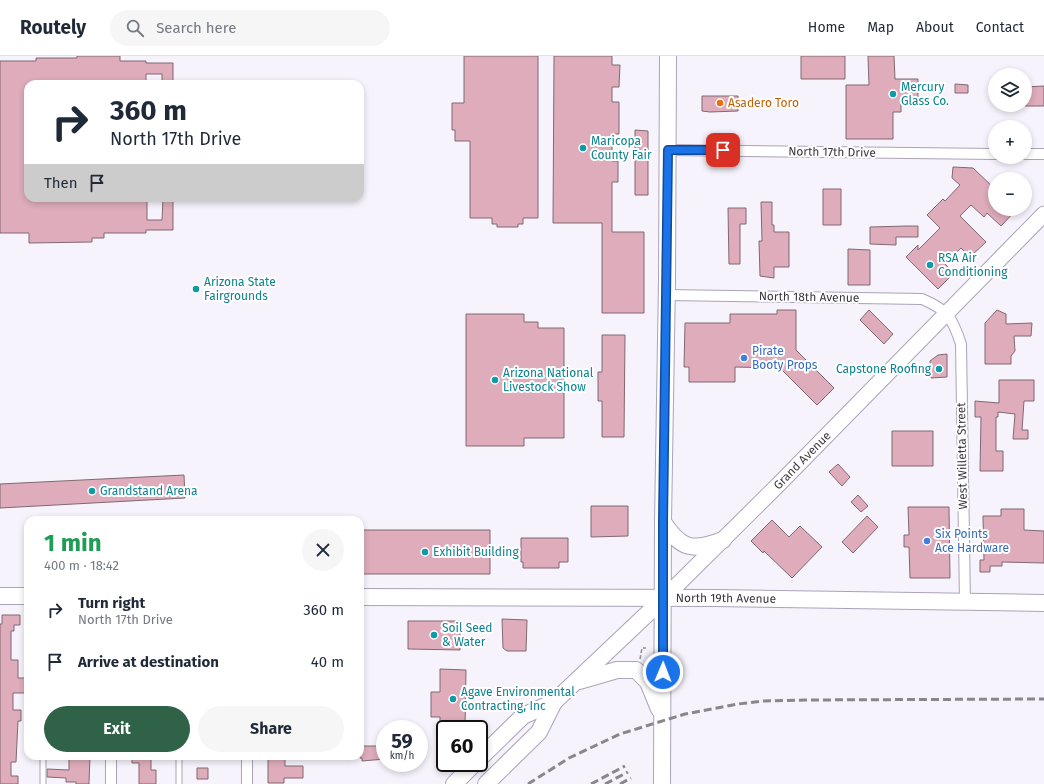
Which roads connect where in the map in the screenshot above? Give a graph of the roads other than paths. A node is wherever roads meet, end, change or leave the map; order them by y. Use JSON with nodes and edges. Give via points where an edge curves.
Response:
{"nodes":[{"id":1,"x":668,"y":56,"type":"edge"},
{"id":2,"x":668,"y":150,"type":"junction"},
{"id":3,"x":988,"y":154,"type":"edge"},
{"id":4,"x":1032,"y":154,"type":"edge"},
{"id":5,"x":1044,"y":154,"type":"edge"},
{"id":6,"x":1044,"y":214,"type":"edge"},
{"id":7,"x":667,"y":295,"type":"junction"},
{"id":8,"x":947,"y":313,"type":"junction"},
{"id":9,"x":663,"y":522,"type":"junction"},
{"id":10,"x":723,"y":540,"type":"junction"},
{"id":11,"x":0,"y":596,"type":"edge"},
{"id":12,"x":24,"y":596,"type":"edge"},
{"id":13,"x":364,"y":597,"type":"edge"},
{"id":14,"x":664,"y":598,"type":"junction"},
{"id":15,"x":964,"y":603,"type":"junction"},
{"id":16,"x":1044,"y":603,"type":"edge"},
{"id":17,"x":576,"y":682,"type":"junction"},
{"id":18,"x":554,"y":702,"type":"junction"},
{"id":19,"x":662,"y":721,"type":"junction"},
{"id":20,"x":488,"y":750,"type":"edge"},
{"id":21,"x":43,"y":760,"type":"edge"},
{"id":22,"x":111,"y":760,"type":"edge"},
{"id":23,"x":179,"y":760,"type":"edge"},
{"id":24,"x":247,"y":760,"type":"edge"},
{"id":25,"x":466,"y":772,"type":"edge"},
{"id":26,"x":43,"y":784,"type":"edge"},
{"id":27,"x":111,"y":784,"type":"edge"},
{"id":28,"x":179,"y":784,"type":"edge"},
{"id":29,"x":247,"y":784,"type":"edge"},
{"id":30,"x":454,"y":784,"type":"edge"},
{"id":31,"x":486,"y":784,"type":"edge"},
{"id":32,"x":662,"y":784,"type":"edge"}],
"edges":[{"from":1,"to":2,"type":"main road"},
{"from":2,"to":3,"type":"street","name":"North 17th Drive"},
{"from":2,"to":7,"type":"main road"},
{"from":4,"to":5,"type":"street"},
{"from":6,"to":8,"type":"main road","name":"Grand Avenue"},
{"from":7,"to":8,"type":"street","name":"North 18th Avenue","via":[[922,299]]},
{"from":7,"to":9,"type":"main road"},
{"from":8,"to":10,"type":"main road","name":"Grand Avenue"},
{"from":8,"to":15,"type":"street","name":"West Willetta Street","via":[[961,344]]},
{"from":9,"to":10,"type":"main road","via":[[677,540],[686,545],[700,546]]},
{"from":9,"to":14,"type":"main road"},
{"from":10,"to":14,"type":"main road","name":"Grand Avenue"},
{"from":11,"to":12,"type":"main road"},
{"from":13,"to":14,"type":"main road","name":"North 19th Avenue"},
{"from":14,"to":15,"type":"main road","name":"North 19th Avenue"},
{"from":14,"to":17,"type":"main road","name":"Grand Avenue"},
{"from":14,"to":19,"type":"main road"},
{"from":15,"to":16,"type":"main road","name":"North 19th Avenue"},
{"from":17,"to":18,"type":"main road","name":"Grand Avenue"},
{"from":17,"to":19,"type":"main road","via":[[617,670],[636,670],[648,682]]},
{"from":18,"to":20,"type":"main road","name":"Grand Avenue","via":[[523,716]]},
{"from":18,"to":31,"type":"main road","name":"Grand Avenue","via":[[539,732]]},
{"from":19,"to":32,"type":"main road"},
{"from":21,"to":26,"type":"lane"},
{"from":22,"to":27,"type":"street"},
{"from":23,"to":28,"type":"lane"},
{"from":24,"to":29,"type":"street"},
{"from":25,"to":30,"type":"main road"}]}
